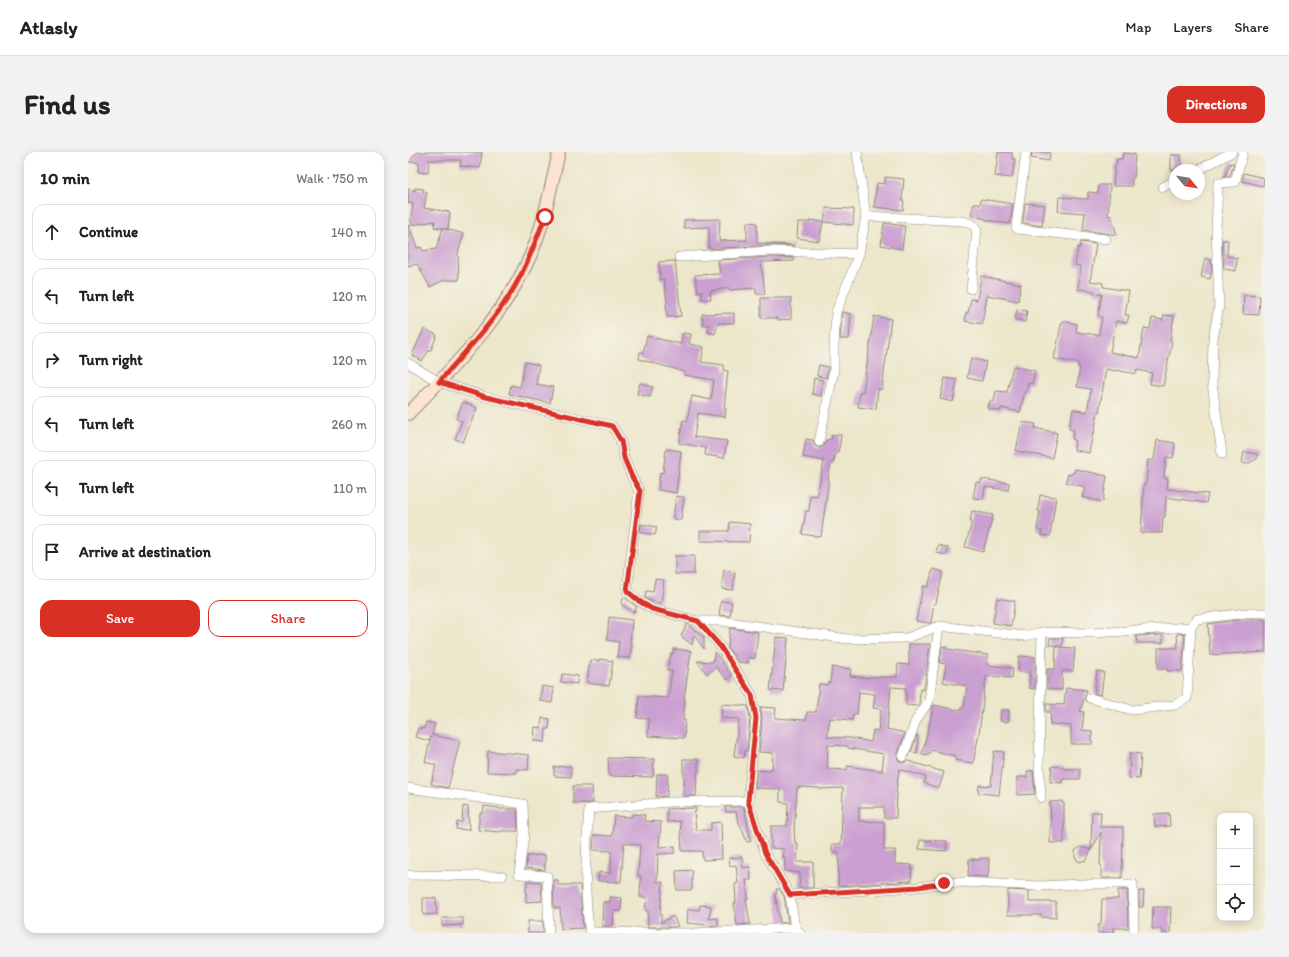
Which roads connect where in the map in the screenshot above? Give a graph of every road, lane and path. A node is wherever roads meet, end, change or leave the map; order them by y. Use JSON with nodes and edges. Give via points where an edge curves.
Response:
{"nodes":[{"id":1,"x":559,"y":152,"type":"edge"},
{"id":2,"x":857,"y":152,"type":"edge"},
{"id":3,"x":1026,"y":152,"type":"edge"},
{"id":4,"x":1232,"y":152,"type":"edge"},
{"id":5,"x":1244,"y":152,"type":"edge"},
{"id":6,"x":1205,"y":166,"type":"edge"},
{"id":7,"x":1169,"y":184,"type":"edge"},
{"id":8,"x":1163,"y":187,"type":"dead end"},
{"id":9,"x":866,"y":216,"type":"junction"},
{"id":10,"x":1106,"y":239,"type":"dead end"},
{"id":11,"x":859,"y":254,"type":"junction"},
{"id":12,"x":679,"y":257,"type":"dead end"},
{"id":13,"x":971,"y":289,"type":"dead end"},
{"id":14,"x":408,"y":363,"type":"edge"},
{"id":15,"x":439,"y":382,"type":"junction"},
{"id":16,"x":408,"y":414,"type":"edge"},
{"id":17,"x":819,"y":442,"type":"dead end"},
{"id":18,"x":1222,"y":454,"type":"dead end"},
{"id":19,"x":1265,"y":613,"type":"edge"},
{"id":20,"x":698,"y":621,"type":"junction"},
{"id":21,"x":939,"y":626,"type":"junction"},
{"id":22,"x":1191,"y":627,"type":"junction"},
{"id":23,"x":1042,"y":632,"type":"junction"},
{"id":24,"x":1090,"y":698,"type":"dead end"},
{"id":25,"x":903,"y":757,"type":"dead end"},
{"id":26,"x":408,"y":788,"type":"edge"},
{"id":27,"x":1041,"y":798,"type":"dead end"},
{"id":28,"x":748,"y":801,"type":"junction"},
{"id":29,"x":408,"y":876,"type":"edge"},
{"id":30,"x":502,"y":876,"type":"dead end"},
{"id":31,"x":790,"y":895,"type":"junction"},
{"id":32,"x":797,"y":930,"type":"edge"},
{"id":33,"x":631,"y":932,"type":"edge"},
{"id":34,"x":549,"y":933,"type":"edge"},
{"id":35,"x":590,"y":933,"type":"edge"},
{"id":36,"x":688,"y":933,"type":"edge"},
{"id":37,"x":694,"y":933,"type":"edge"},
{"id":38,"x":1134,"y":933,"type":"edge"}],
"edges":[{"from":1,"to":15,"type":"street","via":[[545,217],[532,253],[505,302]]},
{"from":2,"to":9,"type":"street"},
{"from":3,"to":10,"type":"street","via":[[1016,228]]},
{"from":4,"to":6,"type":"street"},
{"from":5,"to":18,"type":"street","via":[[1235,182],[1218,182],[1216,229],[1219,306],[1213,339],[1212,384]]},
{"from":7,"to":8,"type":"street"},
{"from":9,"to":11,"type":"street"},
{"from":9,"to":13,"type":"street","via":[[963,221],[972,224],[976,230]]},
{"from":11,"to":12,"type":"street","via":[[771,251]]},
{"from":11,"to":17,"type":"street","via":[[836,312],[834,370]]},
{"from":14,"to":15,"type":"street"},
{"from":15,"to":16,"type":"street"},
{"from":15,"to":20,"type":"street","via":[[486,397],[612,426],[621,441],[624,458],[640,491],[627,591],[652,609]]},
{"from":19,"to":22,"type":"street","via":[[1197,619]]},
{"from":20,"to":21,"type":"street","via":[[722,621],[848,640],[907,638]]},
{"from":20,"to":28,"type":"street","via":[[720,646],[752,695],[756,718]]},
{"from":21,"to":23,"type":"street","via":[[1025,636]]},
{"from":21,"to":25,"type":"street","via":[[929,701],[916,720]]},
{"from":22,"to":23,"type":"street","via":[[1093,633]]},
{"from":22,"to":24,"type":"street","via":[[1188,698],[1175,705],[1132,710]]},
{"from":23,"to":27,"type":"street","via":[[1039,763]]},
{"from":26,"to":34,"type":"street","via":[[523,804],[524,835],[519,874],[547,876]]},
{"from":28,"to":31,"type":"street","via":[[765,853]]},
{"from":28,"to":35,"type":"street","via":[[670,802],[589,809],[586,878]]},
{"from":29,"to":30,"type":"street"},
{"from":31,"to":32,"type":"street"},
{"from":31,"to":38,"type":"street","via":[[964,882],[1039,886],[1133,884]]},
{"from":32,"to":37,"type":"street"},
{"from":33,"to":35,"type":"street"},
{"from":33,"to":36,"type":"street"}]}
